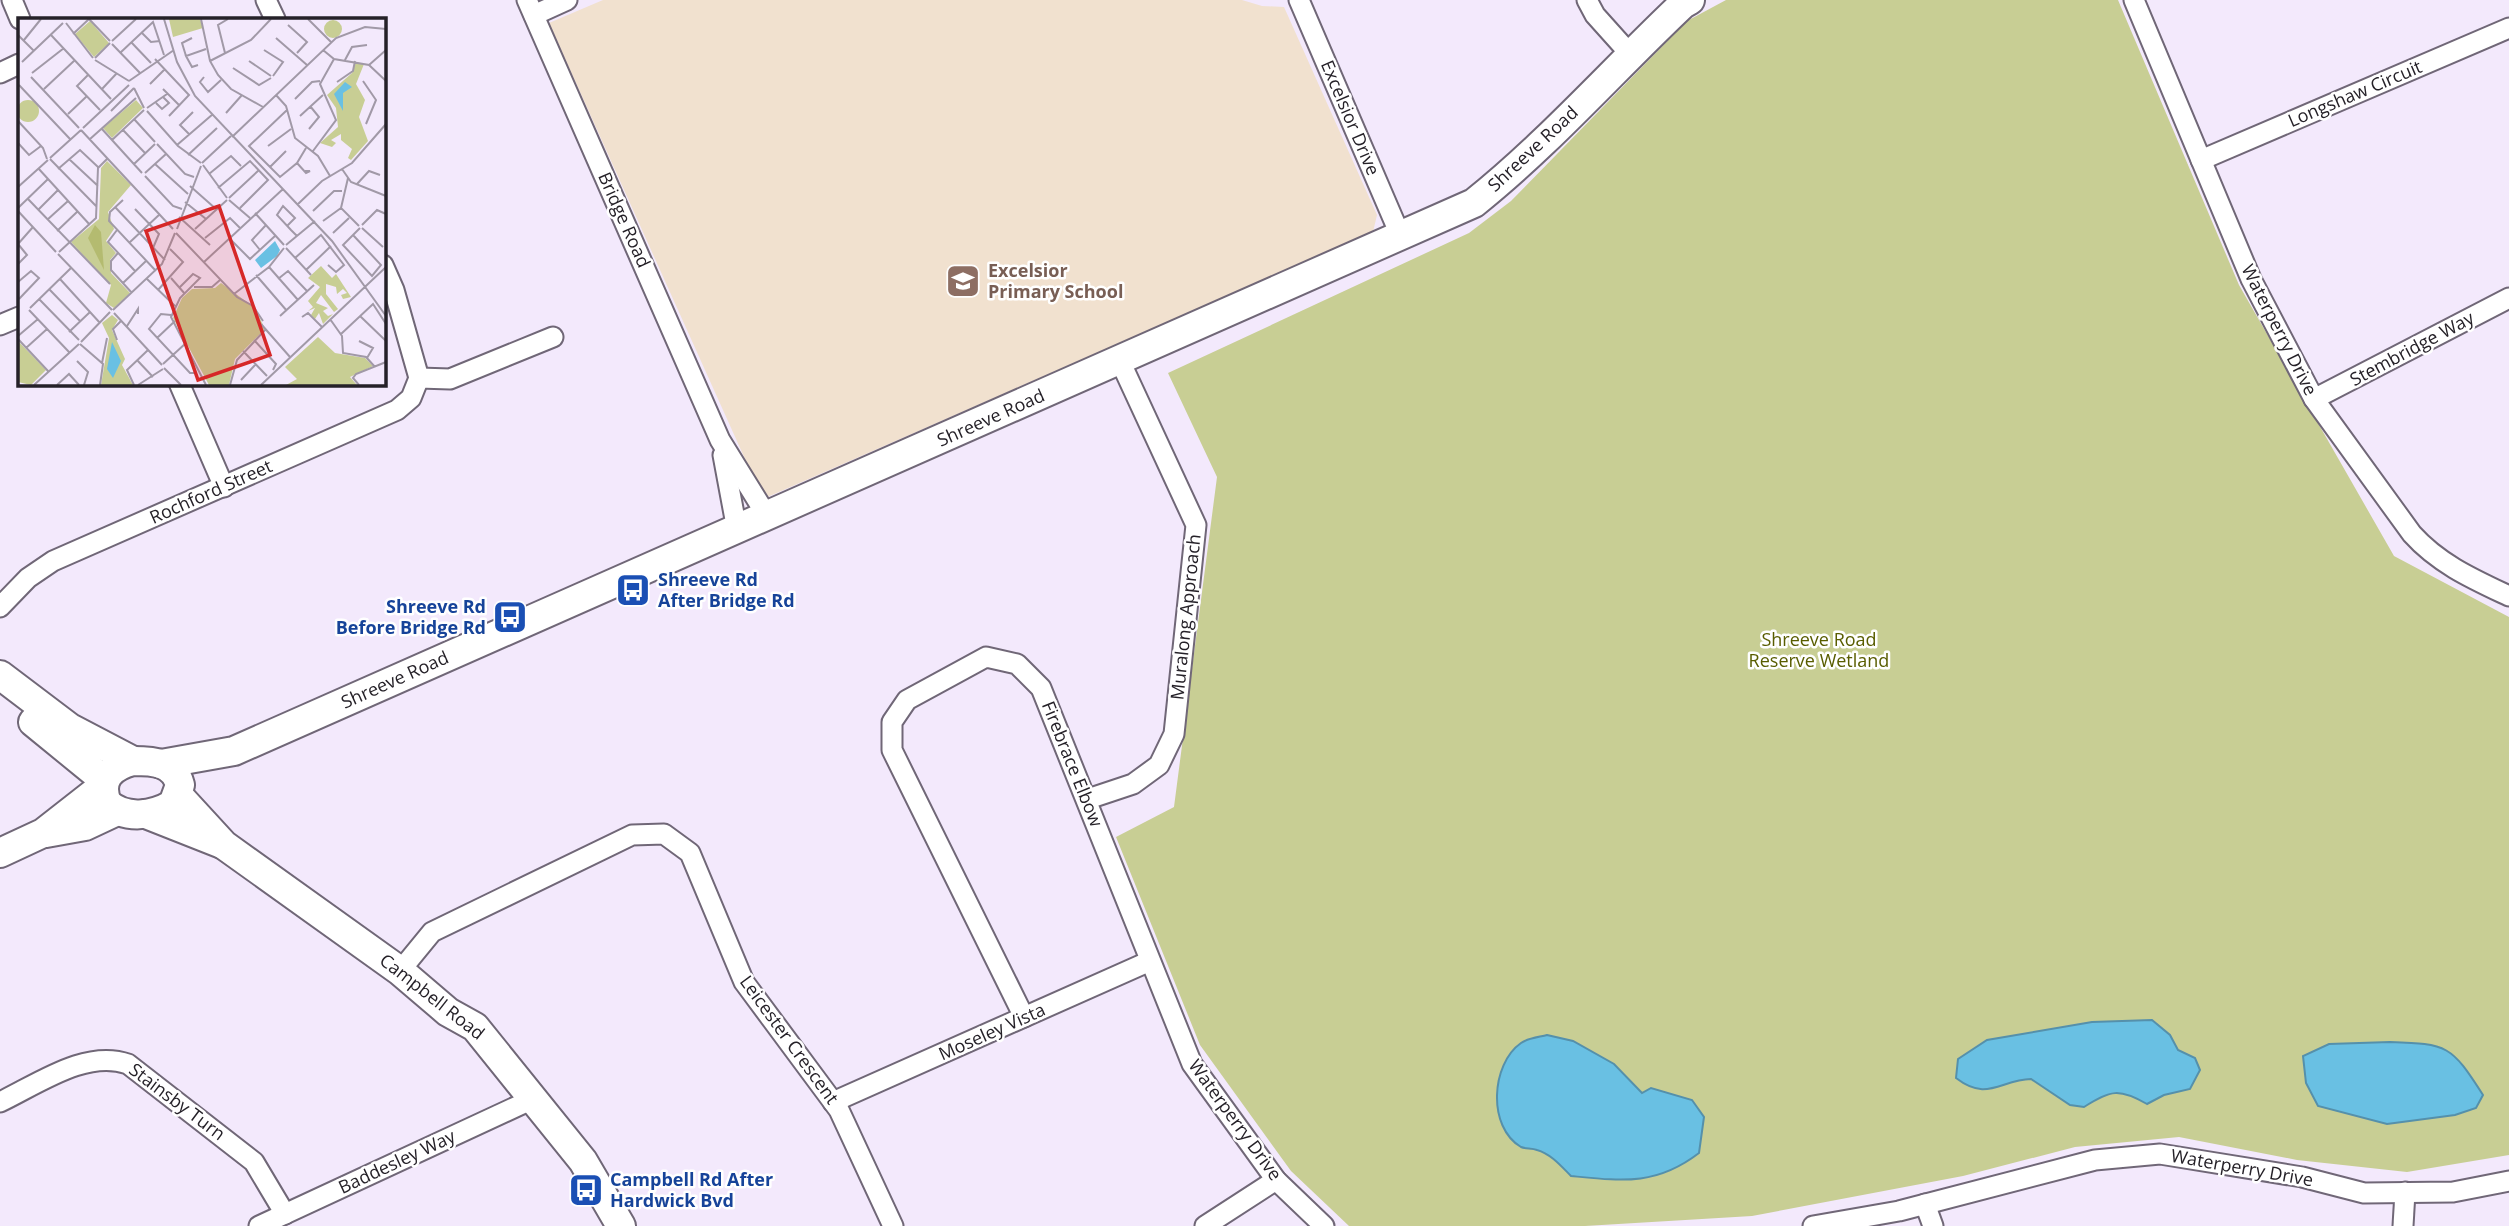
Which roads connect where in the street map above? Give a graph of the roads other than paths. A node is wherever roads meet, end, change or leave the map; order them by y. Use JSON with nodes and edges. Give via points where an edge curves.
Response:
{"nodes":[{"id":1,"x":12,"y":0,"type":"edge"},
{"id":2,"x":266,"y":0,"type":"edge"},
{"id":3,"x":567,"y":0,"type":"edge"},
{"id":4,"x":1299,"y":0,"type":"edge"},
{"id":5,"x":1587,"y":0,"type":"edge"},
{"id":6,"x":1690,"y":0,"type":"edge"},
{"id":7,"x":2134,"y":0,"type":"edge"},
{"id":8,"x":530,"y":8,"type":"edge"},
{"id":9,"x":20,"y":18,"type":"edge"},
{"id":10,"x":275,"y":18,"type":"edge"},
{"id":11,"x":2509,"y":28,"type":"edge"},
{"id":12,"x":1630,"y":54,"type":"junction"},
{"id":13,"x":18,"y":64,"type":"edge"},
{"id":14,"x":0,"y":73,"type":"edge"},
{"id":15,"x":2201,"y":160,"type":"junction"},
{"id":16,"x":1401,"y":237,"type":"junction"},
{"id":17,"x":385,"y":270,"type":"edge"},
{"id":18,"x":2509,"y":298,"type":"edge"},
{"id":19,"x":18,"y":317,"type":"edge"},
{"id":20,"x":0,"y":325,"type":"edge"},
{"id":21,"x":553,"y":337,"type":"dead end"},
{"id":22,"x":1120,"y":361,"type":"junction"},
{"id":23,"x":419,"y":378,"type":"junction"},
{"id":24,"x":180,"y":385,"type":"edge"},
{"id":25,"x":2315,"y":399,"type":"junction"},
{"id":26,"x":720,"y":440,"type":"junction"},
{"id":27,"x":224,"y":486,"type":"junction"},
{"id":28,"x":767,"y":516,"type":"junction"},
{"id":29,"x":737,"y":530,"type":"junction"},
{"id":30,"x":2509,"y":596,"type":"edge"},
{"id":31,"x":0,"y":607,"type":"edge"},
{"id":32,"x":0,"y":675,"type":"edge"},
{"id":33,"x":0,"y":695,"type":"edge"},
{"id":34,"x":234,"y":751,"type":"junction"},
{"id":35,"x":133,"y":761,"type":"junction"},
{"id":36,"x":161,"y":764,"type":"junction"},
{"id":37,"x":103,"y":783,"type":"junction"},
{"id":38,"x":179,"y":790,"type":"junction"},
{"id":39,"x":1088,"y":799,"type":"junction"},
{"id":40,"x":117,"y":811,"type":"junction"},
{"id":41,"x":146,"y":814,"type":"junction"},
{"id":42,"x":43,"y":833,"type":"junction"},
{"id":43,"x":224,"y":845,"type":"junction"},
{"id":44,"x":0,"y":853,"type":"edge"},
{"id":45,"x":1150,"y":961,"type":"junction"},
{"id":46,"x":400,"y":971,"type":"junction"},
{"id":47,"x":1024,"y":1017,"type":"junction"},
{"id":48,"x":535,"y":1098,"type":"junction"},
{"id":49,"x":0,"y":1102,"type":"edge"},
{"id":50,"x":833,"y":1102,"type":"junction"},
{"id":51,"x":1276,"y":1180,"type":"junction"},
{"id":52,"x":2509,"y":1181,"type":"edge"},
{"id":53,"x":2405,"y":1192,"type":"junction"},
{"id":54,"x":1925,"y":1204,"type":"junction"},
{"id":55,"x":285,"y":1214,"type":"junction"},
{"id":56,"x":1902,"y":1218,"type":"edge"},
{"id":57,"x":259,"y":1226,"type":"edge"},
{"id":58,"x":621,"y":1226,"type":"edge"},
{"id":59,"x":893,"y":1226,"type":"edge"},
{"id":60,"x":1205,"y":1226,"type":"edge"},
{"id":61,"x":1324,"y":1226,"type":"edge"},
{"id":62,"x":1812,"y":1226,"type":"edge"},
{"id":63,"x":1933,"y":1226,"type":"edge"},
{"id":64,"x":2403,"y":1226,"type":"edge"}],
"edges":[{"from":1,"to":9,"type":"street"},
{"from":2,"to":10,"type":"street"},
{"from":3,"to":8,"type":"street"},
{"from":4,"to":16,"type":"street","name":"Excelsior Drive"},
{"from":5,"to":12,"type":"street"},
{"from":6,"to":12,"type":"street","name":"Shreeve Road"},
{"from":7,"to":15,"type":"street","name":"Waterperry Drive"},
{"from":8,"to":26,"type":"street","name":"Bridge Road"},
{"from":11,"to":15,"type":"street","name":"Longshaw Circuit"},
{"from":12,"to":16,"type":"street","name":"Shreeve Road","via":[[1520,166],[1483,195]]},
{"from":13,"to":14,"type":"street"},
{"from":15,"to":25,"type":"street","name":"Waterperry Drive","via":[[2251,279]]},
{"from":16,"to":22,"type":"street","name":"Shreeve Road"},
{"from":17,"to":23,"type":"street"},
{"from":18,"to":25,"type":"street","name":"Stembridge Way"},
{"from":19,"to":20,"type":"street"},
{"from":21,"to":23,"type":"street","via":[[450,379]]},
{"from":22,"to":28,"type":"street","name":"Shreeve Road"},
{"from":22,"to":39,"type":"street","name":"Muralong Approach","via":[[1196,525],[1174,734],[1159,765],[1133,784]]},
{"from":23,"to":27,"type":"street","name":"Rochford Street","via":[[411,398],[397,410]]},
{"from":24,"to":27,"type":"street"},
{"from":25,"to":30,"type":"street","name":"Waterperry Drive","via":[[2428,552]]},
{"from":26,"to":28,"type":"street","name":"Bridge Road"},
{"from":26,"to":29,"type":"street","name":"Bridge Road"},
{"from":27,"to":31,"type":"street","name":"Rochford Street","via":[[53,561],[28,578]]},
{"from":28,"to":29,"type":"street","name":"Shreeve Road"},
{"from":29,"to":34,"type":"street","name":"Shreeve Road"},
{"from":32,"to":35,"type":"street","via":[[70,728]]},
{"from":33,"to":37,"type":"street"},
{"from":34,"to":36,"type":"street","name":"Shreeve Road"},
{"from":34,"to":38,"type":"street","name":"Shreeve Road"},
{"from":35,"to":36,"type":"street","name":"Shreeve Road"},
{"from":35,"to":37,"type":"street","via":[[115,768]]},
{"from":36,"to":38,"type":"street","via":[[177,776]]},
{"from":37,"to":40,"type":"street","via":[[107,803]]},
{"from":37,"to":42,"type":"street"},
{"from":38,"to":41,"type":"street","name":"Shreeve Road","via":[[167,808]]},
{"from":38,"to":43,"type":"street","name":"Campbell Road"},
{"from":39,"to":45,"type":"street","name":"Firebrace Elbow"},
{"from":39,"to":47,"type":"street","name":"Firebrace Elbow","via":[[1041,688],[1017,664],[986,657],[907,700],[892,722],[892,750]]},
{"from":40,"to":41,"type":"street"},
{"from":40,"to":42,"type":"street","via":[[85,825]]},
{"from":41,"to":43,"type":"street","name":"Campbell Road"},
{"from":42,"to":44,"type":"street"},
{"from":43,"to":46,"type":"street","name":"Campbell Road"},
{"from":45,"to":47,"type":"street","name":"Moseley Vista"},
{"from":45,"to":51,"type":"street","name":"Waterperry Drive","via":[[1192,1063]]},
{"from":46,"to":48,"type":"street","name":"Campbell Road","via":[[448,1012],[475,1027]]},
{"from":46,"to":50,"type":"street","name":"Leicester Crescent","via":[[432,932],[632,835],[664,834],[690,853],[744,982]]},
{"from":47,"to":50,"type":"street","name":"Moseley Vista"},
{"from":48,"to":55,"type":"street","name":"Baddesley Way"},
{"from":48,"to":58,"type":"street","name":"Campbell Road","via":[[583,1161]]},
{"from":49,"to":55,"type":"street","name":"Stainsby Turn","via":[[90,1060],[110,1058],[128,1064],[254,1162]]},
{"from":50,"to":59,"type":"street","name":"Leicester Crescent"},
{"from":51,"to":60,"type":"street"},
{"from":51,"to":61,"type":"street","name":"Waterperry Drive"},
{"from":52,"to":53,"type":"street","name":"Waterperry Drive","via":[[2454,1192]]},
{"from":53,"to":54,"type":"street","name":"Waterperry Drive","via":[[2364,1194],[2302,1177],[2160,1154],[2095,1160]]},
{"from":53,"to":64,"type":"street"},
{"from":54,"to":56,"type":"street","name":"Waterperry Drive"},
{"from":54,"to":63,"type":"street"},
{"from":55,"to":57,"type":"street","name":"Baddesley Way"},
{"from":56,"to":62,"type":"street","name":"Waterperry Drive"}]}
